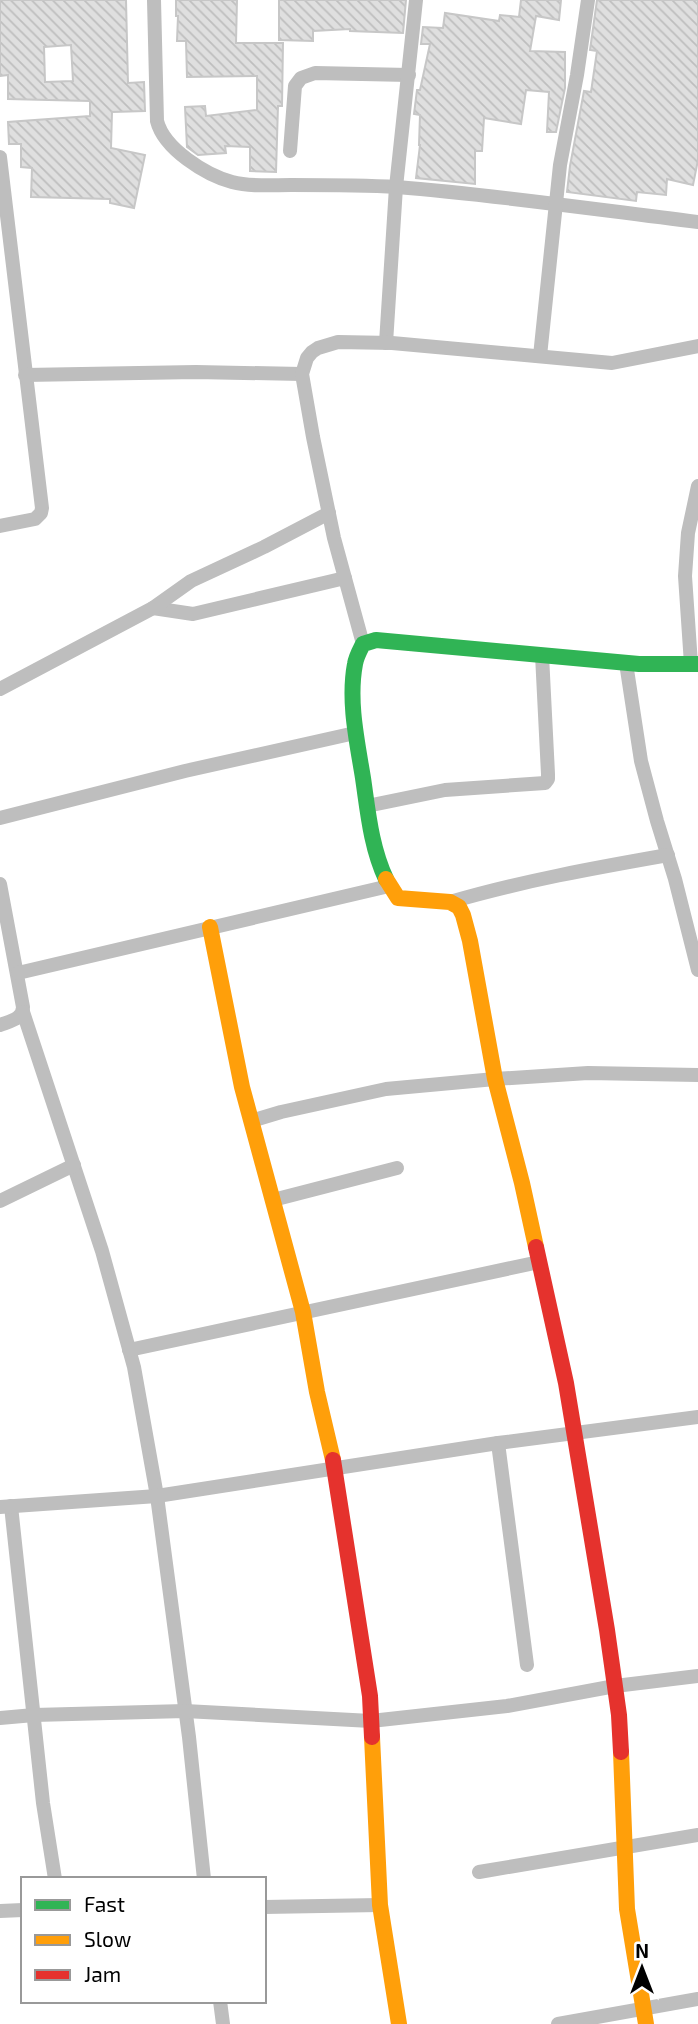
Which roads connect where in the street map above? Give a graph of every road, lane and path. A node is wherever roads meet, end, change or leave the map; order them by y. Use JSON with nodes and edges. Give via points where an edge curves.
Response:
{"nodes":[{"id":1,"x":154,"y":0,"type":"edge"},
{"id":2,"x":416,"y":0,"type":"edge"},
{"id":3,"x":588,"y":0,"type":"edge"},
{"id":4,"x":409,"y":75,"type":"junction"},
{"id":5,"x":290,"y":151,"type":"dead end"},
{"id":6,"x":0,"y":157,"type":"edge"},
{"id":7,"x":396,"y":187,"type":"junction"},
{"id":8,"x":556,"y":205,"type":"junction"},
{"id":9,"x":3,"y":212,"type":"edge"},
{"id":10,"x":698,"y":222,"type":"edge"},
{"id":11,"x":386,"y":343,"type":"junction"},
{"id":12,"x":698,"y":346,"type":"edge"},
{"id":13,"x":540,"y":356,"type":"junction"},
{"id":14,"x":302,"y":374,"type":"junction"},
{"id":15,"x":26,"y":375,"type":"junction"},
{"id":16,"x":698,"y":486,"type":"edge"},
{"id":17,"x":329,"y":513,"type":"junction"},
{"id":18,"x":0,"y":526,"type":"edge"},
{"id":19,"x":345,"y":578,"type":"junction"},
{"id":20,"x":153,"y":608,"type":"junction"},
{"id":21,"x":363,"y":643,"type":"junction"},
{"id":22,"x":542,"y":655,"type":"junction"},
{"id":23,"x":626,"y":663,"type":"junction"},
{"id":24,"x":695,"y":664,"type":"edge"},
{"id":25,"x":0,"y":689,"type":"edge"},
{"id":26,"x":355,"y":733,"type":"junction"},
{"id":27,"x":367,"y":806,"type":"junction"},
{"id":28,"x":0,"y":817,"type":"edge"},
{"id":29,"x":668,"y":855,"type":"junction"},
{"id":30,"x":0,"y":884,"type":"edge"},
{"id":31,"x":389,"y":886,"type":"junction"},
{"id":32,"x":450,"y":902,"type":"junction"},
{"id":33,"x":210,"y":927,"type":"junction"},
{"id":34,"x":698,"y":970,"type":"edge"},
{"id":35,"x":18,"y":973,"type":"junction"},
{"id":36,"x":23,"y":1012,"type":"junction"},
{"id":37,"x":0,"y":1025,"type":"edge"},
{"id":38,"x":698,"y":1075,"type":"edge"},
{"id":39,"x":495,"y":1079,"type":"junction"},
{"id":40,"x":251,"y":1121,"type":"junction"},
{"id":41,"x":74,"y":1165,"type":"junction"},
{"id":42,"x":397,"y":1168,"type":"dead end"},
{"id":43,"x":273,"y":1200,"type":"junction"},
{"id":44,"x":0,"y":1202,"type":"edge"},
{"id":45,"x":539,"y":1262,"type":"junction"},
{"id":46,"x":303,"y":1312,"type":"junction"},
{"id":47,"x":129,"y":1350,"type":"junction"},
{"id":48,"x":698,"y":1418,"type":"edge"},
{"id":49,"x":574,"y":1432,"type":"junction"},
{"id":50,"x":498,"y":1443,"type":"junction"},
{"id":51,"x":335,"y":1469,"type":"junction"},
{"id":52,"x":157,"y":1496,"type":"junction"},
{"id":53,"x":6,"y":1506,"type":"edge"},
{"id":54,"x":527,"y":1665,"type":"dead end"},
{"id":55,"x":698,"y":1676,"type":"edge"},
{"id":56,"x":615,"y":1686,"type":"junction"},
{"id":57,"x":185,"y":1711,"type":"junction"},
{"id":58,"x":34,"y":1715,"type":"junction"},
{"id":59,"x":0,"y":1718,"type":"edge"},
{"id":60,"x":372,"y":1721,"type":"junction"},
{"id":61,"x":698,"y":1835,"type":"edge"},
{"id":62,"x":624,"y":1847,"type":"junction"},
{"id":63,"x":479,"y":1872,"type":"dead end"},
{"id":64,"x":55,"y":1877,"type":"edge"},
{"id":65,"x":204,"y":1877,"type":"edge"},
{"id":66,"x":380,"y":1905,"type":"junction"},
{"id":67,"x":266,"y":1907,"type":"edge"},
{"id":68,"x":21,"y":1910,"type":"edge"},
{"id":69,"x":0,"y":1911,"type":"edge"},
{"id":70,"x":698,"y":1999,"type":"edge"},
{"id":71,"x":220,"y":2003,"type":"edge"},
{"id":72,"x":645,"y":2016,"type":"edge"},
{"id":73,"x":223,"y":2024,"type":"edge"},
{"id":74,"x":399,"y":2024,"type":"edge"},
{"id":75,"x":558,"y":2024,"type":"edge"}],
"edges":[{"from":1,"to":7,"type":"street","via":[[157,121],[160,133],[186,158],[233,182]]},
{"from":2,"to":4,"type":"street"},
{"from":3,"to":8,"type":"street"},
{"from":4,"to":5,"type":"street","via":[[315,73],[301,78],[295,86]]},
{"from":4,"to":7,"type":"street"},
{"from":6,"to":9,"type":"street"},
{"from":7,"to":8,"type":"street"},
{"from":7,"to":11,"type":"street"},
{"from":8,"to":10,"type":"street"},
{"from":8,"to":13,"type":"street"},
{"from":9,"to":15,"type":"street"},
{"from":11,"to":13,"type":"street"},
{"from":11,"to":14,"type":"street","via":[[338,342],[318,348],[307,358]]},
{"from":12,"to":13,"type":"street","via":[[612,363]]},
{"from":14,"to":15,"type":"street"},
{"from":14,"to":17,"type":"street"},
{"from":15,"to":18,"type":"street","via":[[41,513],[36,519]]},
{"from":16,"to":24,"type":"street","via":[[685,576]]},
{"from":17,"to":19,"type":"street"},
{"from":17,"to":20,"type":"street","via":[[191,581]]},
{"from":19,"to":20,"type":"street","via":[[193,614]]},
{"from":19,"to":21,"type":"street"},
{"from":20,"to":25,"type":"street"},
{"from":21,"to":22,"type":"street","via":[[376,640]]},
{"from":21,"to":26,"type":"street","via":[[355,666]]},
{"from":22,"to":23,"type":"street"},
{"from":22,"to":27,"type":"street","via":[[545,783],[445,790]]},
{"from":23,"to":24,"type":"street"},
{"from":23,"to":29,"type":"street","via":[[641,761]]},
{"from":26,"to":27,"type":"street"},
{"from":26,"to":28,"type":"street"},
{"from":27,"to":31,"type":"street"},
{"from":29,"to":32,"type":"street","via":[[544,877]]},
{"from":29,"to":34,"type":"street"},
{"from":30,"to":35,"type":"street"},
{"from":31,"to":32,"type":"street","via":[[398,898]]},
{"from":31,"to":33,"type":"street"},
{"from":32,"to":39,"type":"street","via":[[459,907],[470,941]]},
{"from":33,"to":35,"type":"street"},
{"from":33,"to":40,"type":"street"},
{"from":35,"to":36,"type":"street"},
{"from":36,"to":37,"type":"street"},
{"from":36,"to":41,"type":"street"},
{"from":38,"to":39,"type":"street","via":[[588,1073]]},
{"from":39,"to":40,"type":"street","via":[[386,1089]]},
{"from":39,"to":45,"type":"street"},
{"from":40,"to":43,"type":"street"},
{"from":41,"to":44,"type":"street"},
{"from":41,"to":47,"type":"street"},
{"from":42,"to":43,"type":"street"},
{"from":43,"to":46,"type":"street"},
{"from":45,"to":46,"type":"street"},
{"from":45,"to":49,"type":"street"},
{"from":46,"to":47,"type":"street"},
{"from":46,"to":51,"type":"street"},
{"from":47,"to":52,"type":"street"},
{"from":48,"to":49,"type":"street"},
{"from":49,"to":50,"type":"street"},
{"from":49,"to":56,"type":"street"},
{"from":50,"to":51,"type":"street"},
{"from":50,"to":54,"type":"street"},
{"from":51,"to":52,"type":"street"},
{"from":51,"to":60,"type":"street"},
{"from":52,"to":53,"type":"street"},
{"from":52,"to":57,"type":"street"},
{"from":53,"to":58,"type":"street"},
{"from":55,"to":56,"type":"street"},
{"from":56,"to":60,"type":"street","via":[[507,1706]]},
{"from":56,"to":62,"type":"street"},
{"from":57,"to":58,"type":"street"},
{"from":57,"to":60,"type":"street"},
{"from":57,"to":65,"type":"street"},
{"from":58,"to":59,"type":"street"},
{"from":58,"to":64,"type":"street"},
{"from":60,"to":66,"type":"street"},
{"from":61,"to":62,"type":"street"},
{"from":62,"to":63,"type":"street"},
{"from":62,"to":72,"type":"street","via":[[627,1909]]},
{"from":66,"to":67,"type":"street"},
{"from":66,"to":74,"type":"street"},
{"from":68,"to":69,"type":"street"},
{"from":70,"to":72,"type":"street"},
{"from":71,"to":73,"type":"street"},
{"from":72,"to":75,"type":"street"}]}
